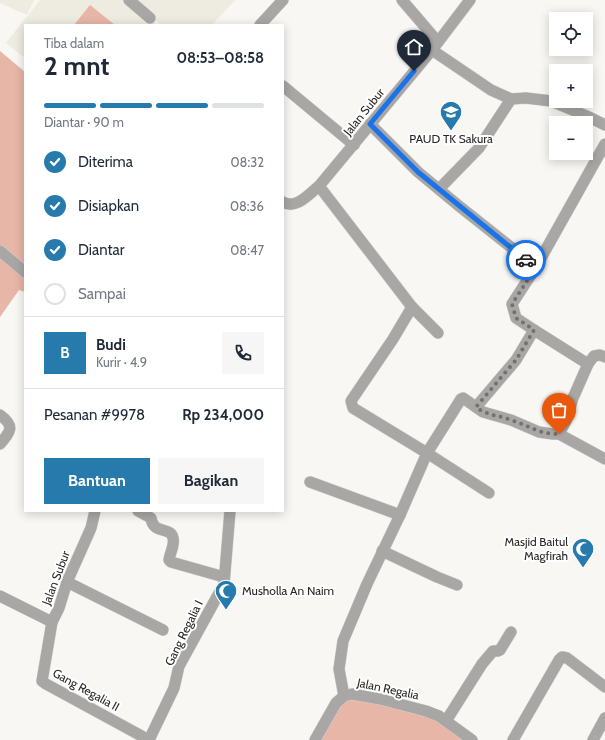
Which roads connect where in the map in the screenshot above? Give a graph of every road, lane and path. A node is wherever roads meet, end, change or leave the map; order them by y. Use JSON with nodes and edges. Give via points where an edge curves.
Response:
{"nodes":[{"id":1,"x":129,"y":0,"type":"edge"},
{"id":2,"x":283,"y":0,"type":"edge"},
{"id":3,"x":402,"y":0,"type":"edge"},
{"id":4,"x":470,"y":0,"type":"edge"},
{"id":5,"x":150,"y":18,"type":"dead end"},
{"id":6,"x":261,"y":24,"type":"edge"},
{"id":7,"x":435,"y":46,"type":"junction"},
{"id":8,"x":284,"y":87,"type":"edge"},
{"id":9,"x":511,"y":99,"type":"junction"},
{"id":10,"x":370,"y":124,"type":"junction"},
{"id":11,"x":605,"y":125,"type":"edge"},
{"id":12,"x":605,"y":144,"type":"edge"},
{"id":13,"x":354,"y":145,"type":"junction"},
{"id":14,"x":319,"y":186,"type":"junction"},
{"id":15,"x":439,"y":189,"type":"junction"},
{"id":16,"x":284,"y":202,"type":"edge"},
{"id":17,"x":0,"y":251,"type":"edge"},
{"id":18,"x":536,"y":267,"type":"junction"},
{"id":19,"x":24,"y":271,"type":"edge"},
{"id":20,"x":412,"y":307,"type":"junction"},
{"id":21,"x":534,"y":330,"type":"junction"},
{"id":22,"x":438,"y":333,"type":"dead end"},
{"id":23,"x":605,"y":357,"type":"edge"},
{"id":24,"x":588,"y":364,"type":"junction"},
{"id":25,"x":476,"y":407,"type":"junction"},
{"id":26,"x":0,"y":415,"type":"edge"},
{"id":27,"x":559,"y":434,"type":"junction"},
{"id":28,"x":0,"y":444,"type":"edge"},
{"id":29,"x":427,"y":453,"type":"junction"},
{"id":30,"x":605,"y":459,"type":"edge"},
{"id":31,"x":310,"y":482,"type":"dead end"},
{"id":32,"x":489,"y":493,"type":"dead end"},
{"id":33,"x":95,"y":512,"type":"edge"},
{"id":34,"x":140,"y":512,"type":"edge"},
{"id":35,"x":230,"y":512,"type":"edge"},
{"id":36,"x":400,"y":515,"type":"junction"},
{"id":37,"x":382,"y":551,"type":"junction"},
{"id":38,"x":224,"y":577,"type":"junction"},
{"id":39,"x":67,"y":582,"type":"junction"},
{"id":40,"x":457,"y":585,"type":"dead end"},
{"id":41,"x":0,"y":596,"type":"edge"},
{"id":42,"x":52,"y":622,"type":"junction"},
{"id":43,"x":164,"y":630,"type":"dead end"},
{"id":44,"x":511,"y":632,"type":"dead end"},
{"id":45,"x":605,"y":687,"type":"edge"},
{"id":46,"x":344,"y":696,"type":"junction"},
{"id":47,"x":605,"y":718,"type":"edge"},
{"id":48,"x":446,"y":721,"type":"junction"},
{"id":49,"x":149,"y":740,"type":"edge"},
{"id":50,"x":315,"y":740,"type":"edge"},
{"id":51,"x":472,"y":740,"type":"edge"},
{"id":52,"x":513,"y":740,"type":"edge"},
{"id":53,"x":593,"y":740,"type":"edge"}],
"edges":[{"from":1,"to":5,"type":"street"},
{"from":2,"to":6,"type":"street"},
{"from":3,"to":7,"type":"street"},
{"from":4,"to":7,"type":"street","name":"Jalan Subur"},
{"from":7,"to":9,"type":"street","via":[[491,90]]},
{"from":7,"to":10,"type":"street","name":"Jalan Subur"},
{"from":8,"to":13,"type":"street"},
{"from":9,"to":11,"type":"street","via":[[551,101]]},
{"from":9,"to":15,"type":"street","via":[[479,148]]},
{"from":10,"to":13,"type":"street","name":"Jalan Subur"},
{"from":10,"to":15,"type":"street","via":[[418,172]]},
{"from":12,"to":18,"type":"street"},
{"from":13,"to":14,"type":"street","name":"Jalan Subur"},
{"from":14,"to":16,"type":"street","name":"Jalan Subur","via":[[297,204]]},
{"from":14,"to":20,"type":"street"},
{"from":15,"to":18,"type":"street"},
{"from":17,"to":19,"type":"street"},
{"from":18,"to":21,"type":"street","via":[[512,304],[516,318]]},
{"from":20,"to":22,"type":"street"},
{"from":20,"to":29,"type":"street","via":[[351,402],[353,408]]},
{"from":21,"to":24,"type":"street"},
{"from":21,"to":25,"type":"street","via":[[516,360]]},
{"from":23,"to":24,"type":"street","via":[[594,356]]},
{"from":24,"to":27,"type":"street"},
{"from":25,"to":27,"type":"street","via":[[483,412],[539,432]]},
{"from":25,"to":29,"type":"street","via":[[461,399]]},
{"from":26,"to":28,"type":"street","via":[[10,425],[10,432]]},
{"from":27,"to":30,"type":"street"},
{"from":29,"to":32,"type":"street"},
{"from":29,"to":36,"type":"street"},
{"from":31,"to":36,"type":"street"},
{"from":33,"to":39,"type":"street","name":"Jalan Subur","via":[[91,528]]},
{"from":34,"to":38,"type":"street","via":[[151,518],[154,528],[173,536],[169,560],[171,562]]},
{"from":35,"to":38,"type":"street","name":"Gang Regalia I"},
{"from":36,"to":37,"type":"street"},
{"from":37,"to":40,"type":"street"},
{"from":37,"to":46,"type":"street","via":[[343,641],[339,669]]},
{"from":38,"to":49,"type":"street","name":"Gang Regalia I","via":[[224,584],[179,666],[174,688]]},
{"from":39,"to":42,"type":"street","name":"Jalan Subur"},
{"from":39,"to":43,"type":"street"},
{"from":41,"to":42,"type":"street","name":"Jalan Subur"},
{"from":42,"to":49,"type":"street","name":"Gang Regalia II","via":[[42,681]]},
{"from":44,"to":48,"type":"street","via":[[500,650],[491,652],[482,664]]},
{"from":45,"to":52,"type":"street","via":[[562,657]]},
{"from":46,"to":48,"type":"street","name":"Jalan Regalia","via":[[352,694],[380,699],[426,711]]},
{"from":46,"to":50,"type":"street","name":"Jalan Regalia","via":[[336,703]]},
{"from":47,"to":53,"type":"street"},
{"from":48,"to":51,"type":"street","name":"Jalan Regalia"}]}
